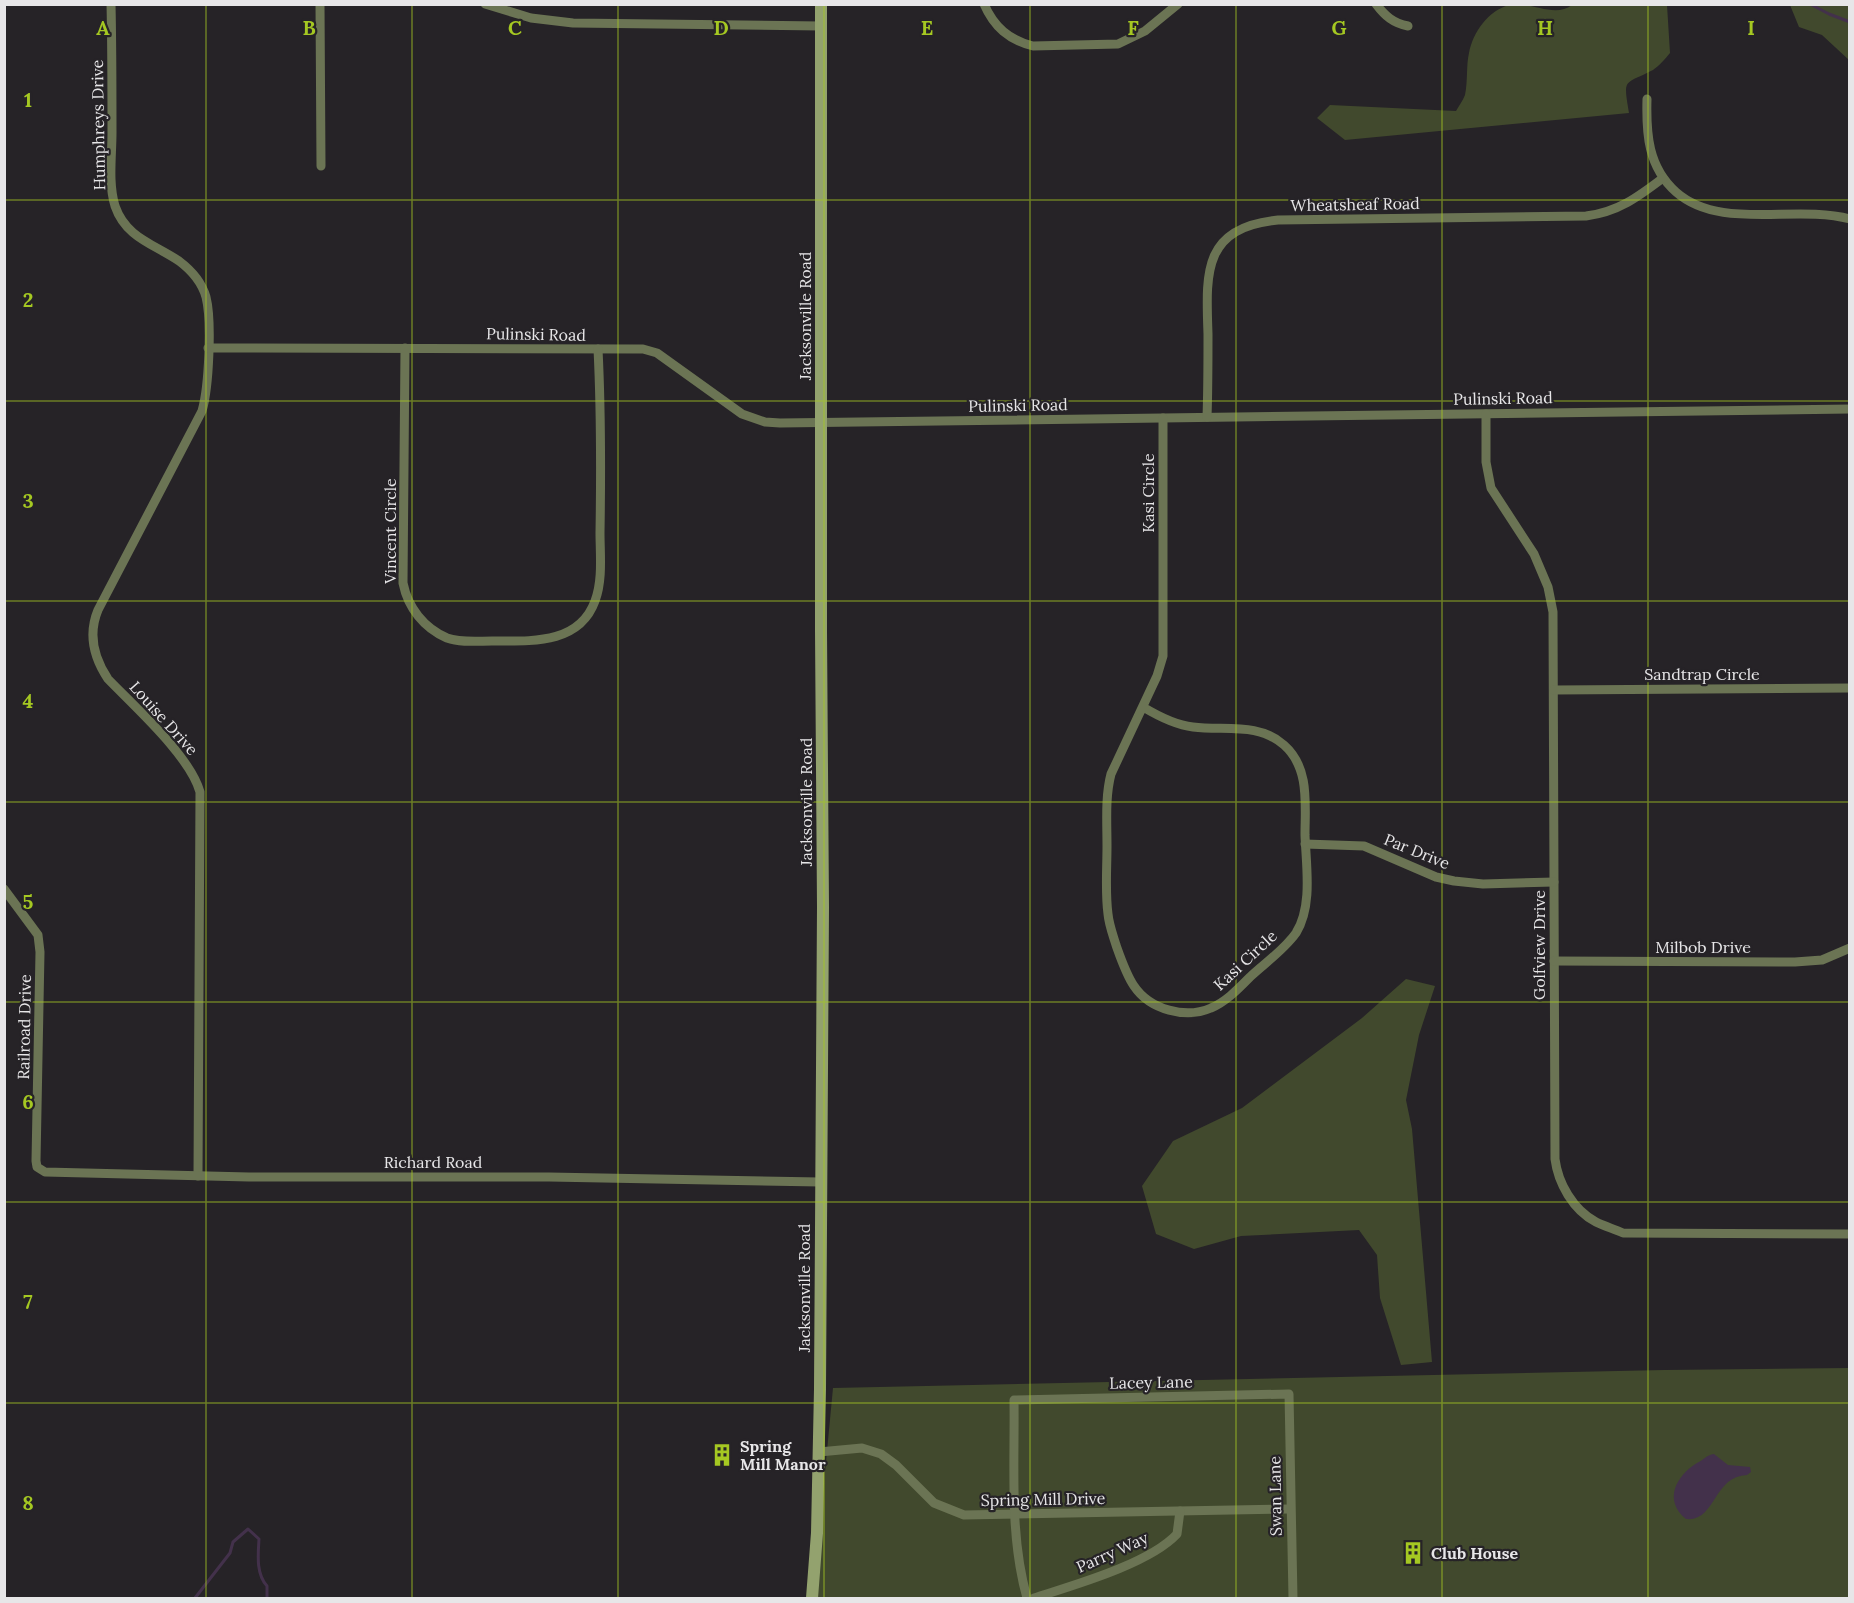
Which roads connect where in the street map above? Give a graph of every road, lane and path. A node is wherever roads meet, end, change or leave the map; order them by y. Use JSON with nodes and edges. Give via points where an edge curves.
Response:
{"nodes":[{"id":1,"x":111,"y":4,"type":"edge"},
{"id":2,"x":320,"y":4,"type":"edge"},
{"id":3,"x":485,"y":4,"type":"edge"},
{"id":4,"x":821,"y":4,"type":"edge"},
{"id":5,"x":984,"y":4,"type":"edge"},
{"id":6,"x":1178,"y":4,"type":"edge"},
{"id":7,"x":1376,"y":4,"type":"edge"},
{"id":8,"x":821,"y":26,"type":"junction"},
{"id":9,"x":1408,"y":26,"type":"dead end"},
{"id":10,"x":1647,"y":99,"type":"dead end"},
{"id":11,"x":321,"y":166,"type":"dead end"},
{"id":12,"x":1663,"y":178,"type":"junction"},
{"id":13,"x":1850,"y":219,"type":"edge"},
{"id":14,"x":207,"y":348,"type":"junction"},
{"id":15,"x":405,"y":348,"type":"junction"},
{"id":16,"x":598,"y":349,"type":"junction"},
{"id":17,"x":1850,"y":409,"type":"edge"},
{"id":18,"x":1486,"y":414,"type":"junction"},
{"id":19,"x":1208,"y":417,"type":"junction"},
{"id":20,"x":1163,"y":418,"type":"junction"},
{"id":21,"x":821,"y":422,"type":"junction"},
{"id":22,"x":1850,"y":688,"type":"edge"},
{"id":23,"x":1554,"y":690,"type":"junction"},
{"id":24,"x":1143,"y":707,"type":"junction"},
{"id":25,"x":1305,"y":844,"type":"junction"},
{"id":26,"x":1554,"y":882,"type":"junction"},
{"id":27,"x":4,"y":889,"type":"edge"},
{"id":28,"x":1850,"y":948,"type":"edge"},
{"id":29,"x":1554,"y":961,"type":"junction"},
{"id":30,"x":45,"y":1172,"type":"joint"},
{"id":31,"x":198,"y":1176,"type":"junction"},
{"id":32,"x":820,"y":1182,"type":"junction"},
{"id":33,"x":1850,"y":1234,"type":"edge"},
{"id":34,"x":1289,"y":1394,"type":"joint"},
{"id":35,"x":819,"y":1452,"type":"junction"},
{"id":36,"x":1290,"y":1509,"type":"junction"},
{"id":37,"x":1180,"y":1511,"type":"junction"},
{"id":38,"x":1015,"y":1515,"type":"junction"},
{"id":39,"x":812,"y":1599,"type":"edge"},
{"id":40,"x":1027,"y":1599,"type":"edge"},
{"id":41,"x":1034,"y":1599,"type":"edge"},
{"id":42,"x":1293,"y":1599,"type":"edge"}],
"edges":[{"from":1,"to":14,"type":"street","name":"Humphreys Drive","via":[[115,204],[135,236],[176,259],[193,274],[206,296]]},
{"from":2,"to":11,"type":"street"},
{"from":3,"to":8,"type":"street","via":[[531,18],[573,23]]},
{"from":4,"to":8,"type":"main road","name":"Jacksonville Road"},
{"from":5,"to":6,"type":"street","via":[[1002,32],[1033,46],[1118,44],[1145,31]]},
{"from":7,"to":9,"type":"street","via":[[1396,24]]},
{"from":8,"to":21,"type":"main road","name":"Jacksonville Road"},
{"from":10,"to":12,"type":"street","via":[[1648,143]]},
{"from":12,"to":13,"type":"street","via":[[1692,204],[1716,213],[1820,213]]},
{"from":12,"to":19,"type":"street","name":"Wheatsheaf Road","via":[[1624,206],[1604,214],[1278,220],[1237,230],[1214,255],[1207,278]]},
{"from":14,"to":15,"type":"street","name":"Pulinski Road"},
{"from":14,"to":31,"type":"street","name":"Louise Drive","via":[[202,411],[93,625],[93,640],[108,679],[187,764],[200,792]]},
{"from":15,"to":16,"type":"street","name":"Pulinski Road"},
{"from":15,"to":16,"type":"street","name":"Vincent Circle","via":[[405,592],[424,623],[460,641],[554,638],[577,626],[595,602],[601,493]]},
{"from":16,"to":21,"type":"street","name":"Pulinski Road","via":[[643,349],[657,354],[730,408],[753,418],[780,423]]},
{"from":17,"to":18,"type":"street","name":"Pulinski Road"},
{"from":18,"to":19,"type":"street","name":"Pulinski Road"},
{"from":18,"to":23,"type":"street","name":"Golfview Drive","via":[[1486,462],[1491,488],[1534,554],[1548,587],[1553,612]]},
{"from":19,"to":20,"type":"street","name":"Pulinski Road"},
{"from":20,"to":21,"type":"street","name":"Pulinski Road"},
{"from":20,"to":24,"type":"street","name":"Kasi Circle","via":[[1163,656]]},
{"from":21,"to":32,"type":"main road","name":"Jacksonville Road"},
{"from":22,"to":23,"type":"street","name":"Sandtrap Circle"},
{"from":23,"to":26,"type":"street","name":"Golfview Drive"},
{"from":24,"to":25,"type":"street","name":"Kasi Circle","via":[[1193,728],[1259,731],[1286,746],[1302,771]]},
{"from":24,"to":25,"type":"street","name":"Kasi Circle","via":[[1111,774],[1106,816],[1108,916],[1125,968],[1134,986],[1148,1000],[1179,1012],[1201,1012],[1244,982],[1284,946],[1304,913]]},
{"from":25,"to":26,"type":"street","name":"Par Drive","via":[[1364,846],[1454,881]]},
{"from":26,"to":29,"type":"street","name":"Golfview Drive"},
{"from":27,"to":30,"type":"street","name":"Railroad Drive","via":[[38,935],[36,1161]]},
{"from":28,"to":29,"type":"street","name":"Milbob Drive","via":[[1822,960],[1796,962]]},
{"from":29,"to":33,"type":"street","name":"Golfview Drive","via":[[1555,1159],[1562,1184],[1578,1208],[1595,1222],[1631,1234]]},
{"from":30,"to":31,"type":"street","name":"Richard Road"},
{"from":31,"to":32,"type":"street","name":"Richard Road"},
{"from":32,"to":35,"type":"main road","name":"Jacksonville Road"},
{"from":34,"to":36,"type":"street","name":"Swan Lane"},
{"from":34,"to":38,"type":"street","name":"Lacey Lane","via":[[1014,1400]]},
{"from":35,"to":38,"type":"street","name":"Spring Mill Drive","via":[[862,1448],[881,1454],[934,1503],[948,1510],[964,1515]]},
{"from":35,"to":39,"type":"main road","name":"Jacksonville Road"},
{"from":36,"to":37,"type":"street","name":"Spring Mill Drive"},
{"from":36,"to":42,"type":"street","name":"Swan Lane"},
{"from":37,"to":38,"type":"street","name":"Spring Mill Drive"},
{"from":37,"to":41,"type":"street","name":"Parry Way","via":[[1177,1534],[1159,1548],[1100,1576]]},
{"from":38,"to":40,"type":"street","via":[[1017,1554]]}]}
